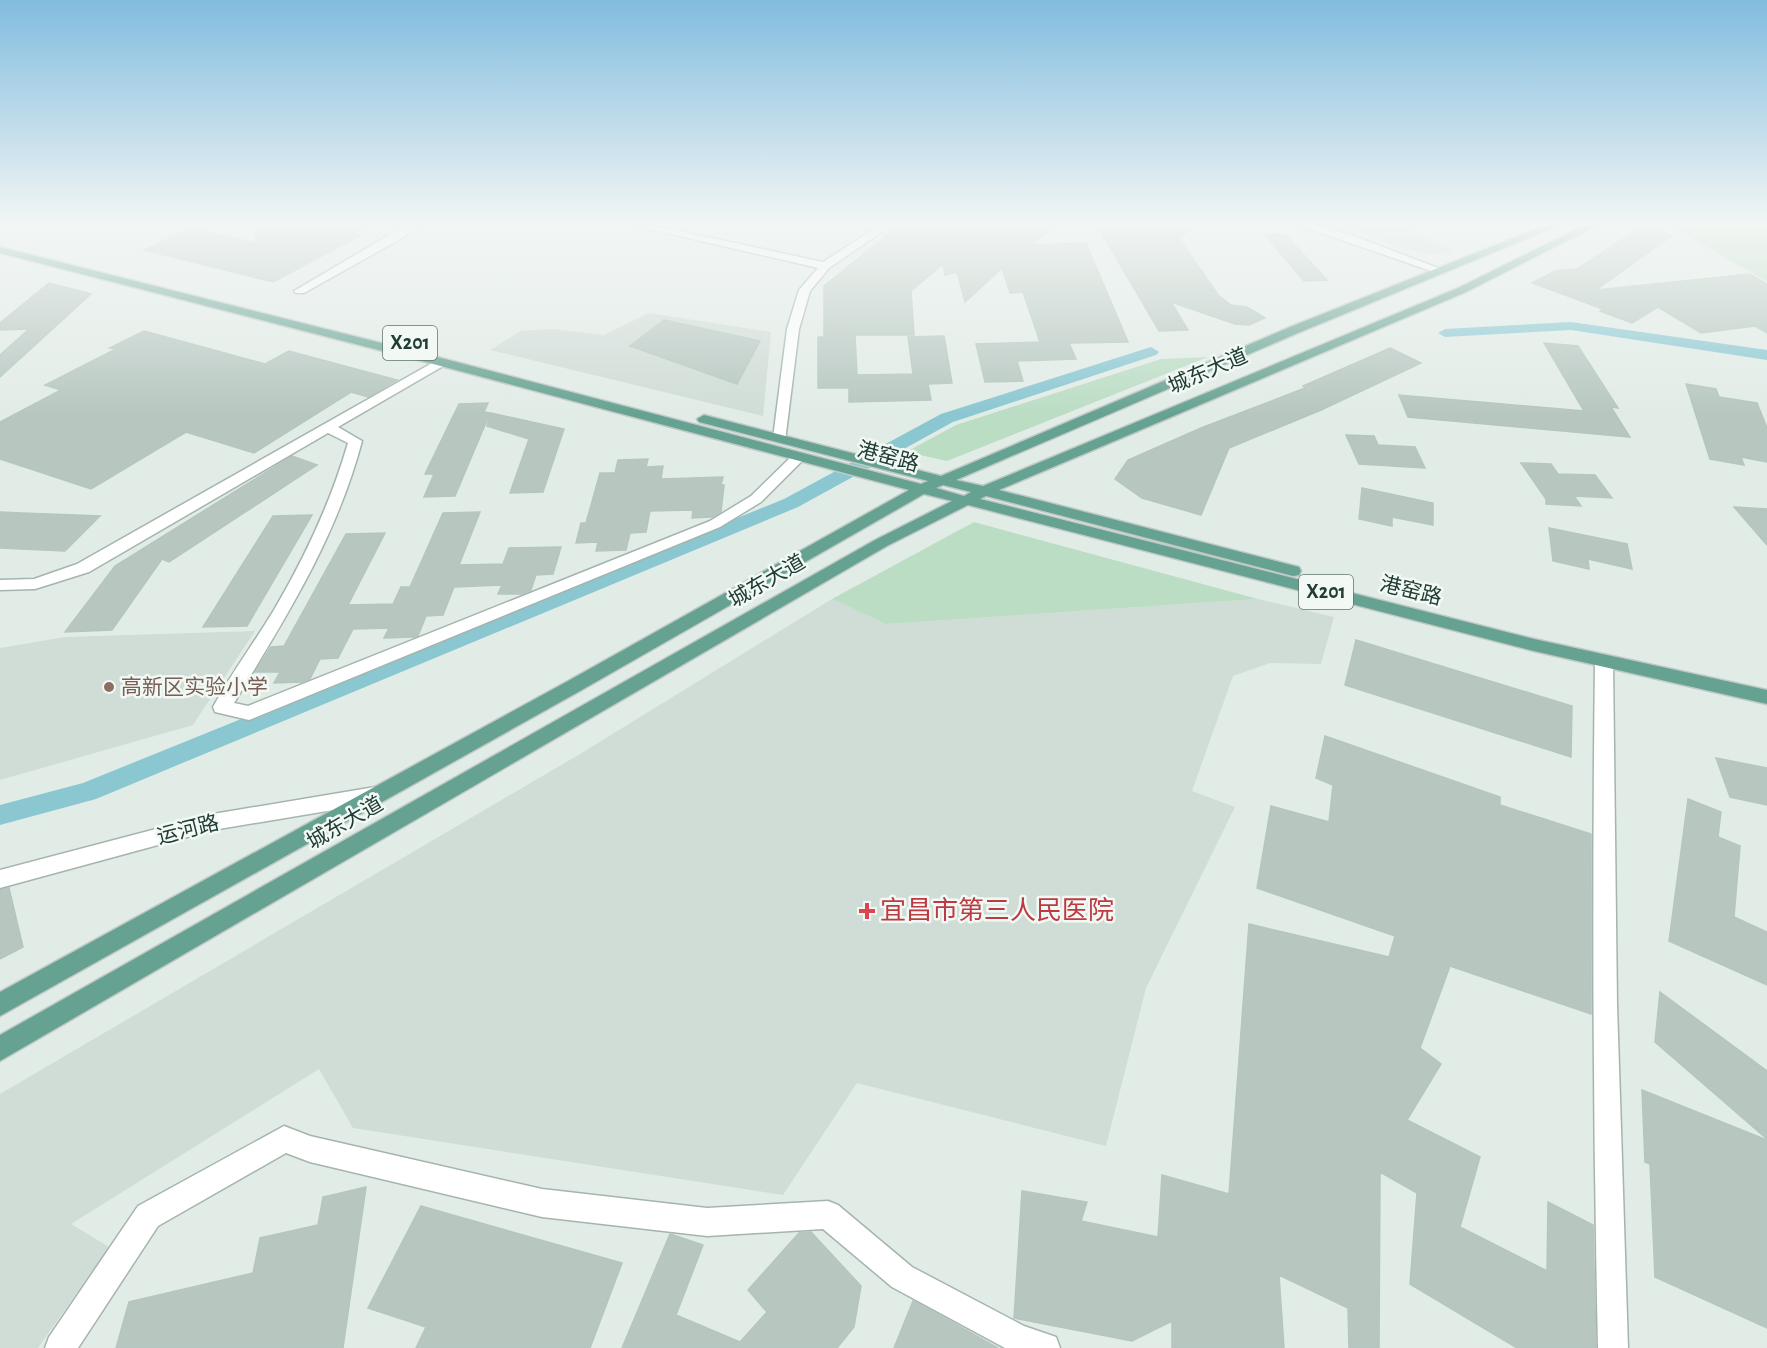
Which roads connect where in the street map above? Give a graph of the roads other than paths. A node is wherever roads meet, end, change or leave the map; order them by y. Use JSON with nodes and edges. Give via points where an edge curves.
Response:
{"nodes":[{"id":1,"x":149,"y":288,"type":"edge"},
{"id":2,"x":195,"y":288,"type":"edge"},
{"id":3,"x":306,"y":288,"type":"edge"},
{"id":4,"x":807,"y":288,"type":"edge"},
{"id":5,"x":1399,"y":288,"type":"edge"},
{"id":6,"x":1466,"y":288,"type":"edge"},
{"id":7,"x":300,"y":291,"type":"dead end"},
{"id":8,"x":441,"y":362,"type":"junction"},
{"id":9,"x":327,"y":427,"type":"junction"},
{"id":10,"x":780,"y":438,"type":"junction"},
{"id":11,"x":811,"y":455,"type":"junction"},
{"id":12,"x":893,"y":474,"type":"junction"},
{"id":13,"x":944,"y":479,"type":"junction"},
{"id":14,"x":922,"y":489,"type":"junction"},
{"id":15,"x":984,"y":491,"type":"junction"},
{"id":16,"x":964,"y":500,"type":"junction"},
{"id":17,"x":0,"y":585,"type":"edge"},
{"id":18,"x":1604,"y":661,"type":"junction"},
{"id":19,"x":1767,"y":685,"type":"edge"},
{"id":20,"x":1767,"y":697,"type":"edge"},
{"id":21,"x":379,"y":795,"type":"junction"},
{"id":22,"x":0,"y":879,"type":"edge"},
{"id":23,"x":0,"y":1005,"type":"edge"},
{"id":24,"x":0,"y":1049,"type":"edge"},
{"id":25,"x":60,"y":1348,"type":"edge"},
{"id":26,"x":1045,"y":1348,"type":"edge"},
{"id":27,"x":1613,"y":1348,"type":"edge"}],
"edges":[{"from":1,"to":8,"type":"main road","name":"港窑路","number":"X201"},
{"from":2,"to":10,"type":"main road","name":"港窑路","number":"X201"},
{"from":3,"to":7,"type":"street"},
{"from":4,"to":10,"type":"street","via":[[793,329]]},
{"from":5,"to":13,"type":"main road","name":"城东大道"},
{"from":6,"to":15,"type":"main road","name":"城东大道"},
{"from":8,"to":9,"type":"street"},
{"from":8,"to":11,"type":"main road","name":"港窑路","number":"X201"},
{"from":9,"to":11,"type":"street","via":[[355,441],[348,475],[315,555],[222,707],[249,713],[714,524],[756,499]]},
{"from":9,"to":17,"type":"street","via":[[83,568],[34,584]]},
{"from":10,"to":11,"type":"main road","name":"港窑路","number":"X201"},
{"from":11,"to":12,"type":"main road","name":"港窑路","number":"X201"},
{"from":12,"to":13,"type":"main road","name":"港窑路","number":"X201"},
{"from":12,"to":14,"type":"main road","name":"港窑路","number":"X201"},
{"from":13,"to":14,"type":"main road","name":"城东大道"},
{"from":13,"to":15,"type":"main road","name":"港窑路","number":"X201"},
{"from":14,"to":16,"type":"main road","name":"港窑路","number":"X201"},
{"from":14,"to":21,"type":"main road","name":"城东大道"},
{"from":15,"to":16,"type":"main road","name":"城东大道"},
{"from":15,"to":19,"type":"main road","name":"港窑路","number":"X201","via":[[1533,633]]},
{"from":16,"to":18,"type":"main road","name":"港窑路","number":"X201"},
{"from":16,"to":24,"type":"main road","name":"城东大道","via":[[881,543]]},
{"from":18,"to":20,"type":"main road","name":"港窑路","number":"X201"},
{"from":18,"to":27,"type":"street","via":[[1605,1133]]},
{"from":21,"to":22,"type":"street","name":"运河路","via":[[213,822]]},
{"from":21,"to":23,"type":"main road","name":"城东大道"},
{"from":25,"to":26,"type":"street","via":[[148,1216],[284,1139],[310,1149],[542,1203],[707,1222],[828,1215],[902,1277],[1018,1339]]}]}
